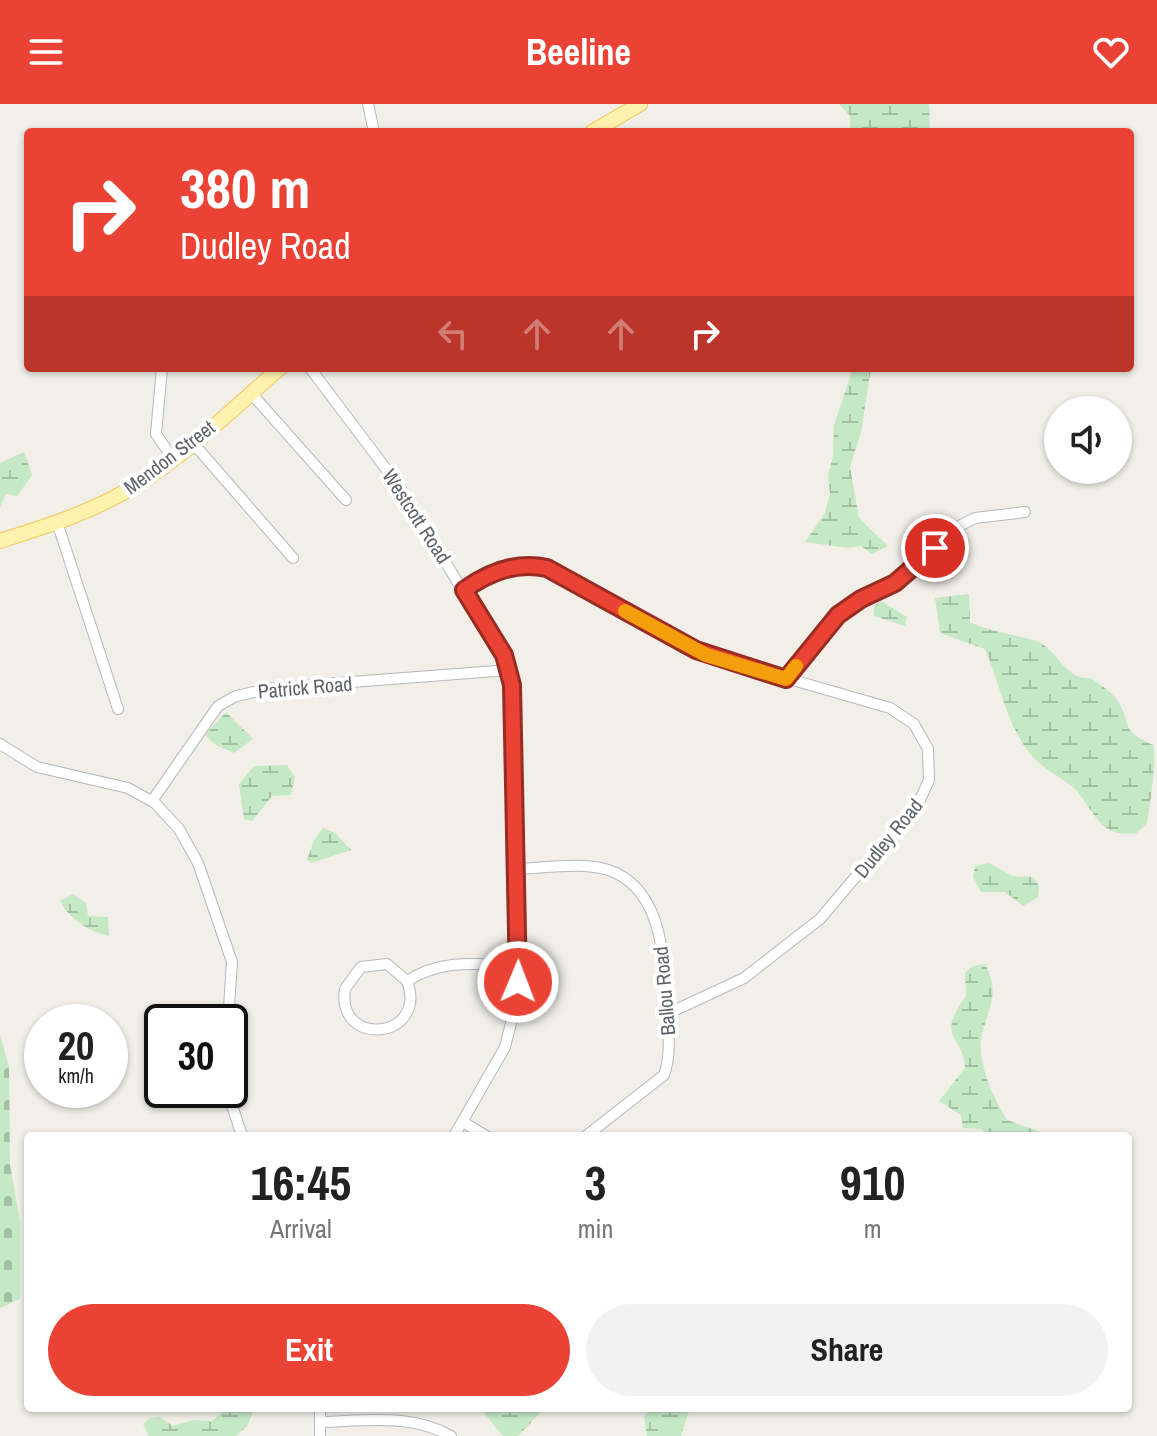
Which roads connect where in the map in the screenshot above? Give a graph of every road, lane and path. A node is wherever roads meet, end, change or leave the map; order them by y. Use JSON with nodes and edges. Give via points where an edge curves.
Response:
{"nodes":[{"id":1,"x":368,"y":104,"type":"edge"},
{"id":2,"x":640,"y":104,"type":"edge"},
{"id":3,"x":373,"y":128,"type":"edge"},
{"id":4,"x":599,"y":128,"type":"edge"},
{"id":5,"x":162,"y":372,"type":"edge"},
{"id":6,"x":275,"y":372,"type":"edge"},
{"id":7,"x":313,"y":372,"type":"edge"},
{"id":8,"x":251,"y":393,"type":"junction"},
{"id":9,"x":193,"y":443,"type":"junction"},
{"id":10,"x":173,"y":459,"type":"junction"},
{"id":11,"x":346,"y":500,"type":"dead end"},
{"id":12,"x":1025,"y":512,"type":"dead end"},
{"id":13,"x":57,"y":522,"type":"junction"},
{"id":14,"x":0,"y":541,"type":"edge"},
{"id":15,"x":293,"y":558,"type":"dead end"},
{"id":16,"x":464,"y":590,"type":"junction"},
{"id":17,"x":510,"y":670,"type":"junction"},
{"id":18,"x":786,"y":679,"type":"junction"},
{"id":19,"x":118,"y":709,"type":"dead end"},
{"id":20,"x":0,"y":744,"type":"edge"},
{"id":21,"x":152,"y":801,"type":"junction"},
{"id":22,"x":517,"y":869,"type":"junction"},
{"id":23,"x":519,"y":966,"type":"junction"},
{"id":24,"x":407,"y":981,"type":"junction"},
{"id":25,"x":229,"y":1004,"type":"edge"},
{"id":26,"x":667,"y":1014,"type":"junction"},
{"id":27,"x":233,"y":1108,"type":"edge"},
{"id":28,"x":463,"y":1122,"type":"junction"},
{"id":29,"x":241,"y":1132,"type":"edge"},
{"id":30,"x":457,"y":1132,"type":"edge"},
{"id":31,"x":479,"y":1132,"type":"edge"},
{"id":32,"x":591,"y":1132,"type":"edge"},
{"id":33,"x":320,"y":1412,"type":"edge"},
{"id":34,"x":320,"y":1422,"type":"junction"},
{"id":35,"x":434,"y":1432,"type":"edge"},
{"id":36,"x":320,"y":1436,"type":"edge"},
{"id":37,"x":451,"y":1436,"type":"edge"}],
"edges":[{"from":1,"to":3,"type":"street"},
{"from":2,"to":4,"type":"main road"},
{"from":5,"to":10,"type":"street","via":[[155,427],[158,441]]},
{"from":6,"to":8,"type":"main road","name":"Mendon Street"},
{"from":7,"to":16,"type":"street","name":"Westcott Road","via":[[377,453]]},
{"from":8,"to":9,"type":"main road","name":"Mendon Street"},
{"from":8,"to":11,"type":"street"},
{"from":9,"to":10,"type":"main road","name":"Mendon Street"},
{"from":9,"to":15,"type":"street"},
{"from":10,"to":13,"type":"main road","name":"Mendon Street","via":[[126,491]]},
{"from":12,"to":18,"type":"street","via":[[975,518],[957,527],[895,583],[838,615]]},
{"from":13,"to":14,"type":"main road","name":"Mendon Street"},
{"from":13,"to":19,"type":"street"},
{"from":16,"to":17,"type":"street","name":"Westcott Road"},
{"from":16,"to":18,"type":"street","name":"Dudley Road","via":[[506,568],[547,568],[696,650]]},
{"from":17,"to":21,"type":"street","name":"Patrick Road","via":[[272,688],[236,696],[210,715]]},
{"from":17,"to":22,"type":"street","name":"Westcott Road"},
{"from":18,"to":26,"type":"street","name":"Dudley Road","via":[[890,708],[908,719],[928,749],[927,787],[820,919],[744,978]]},
{"from":20,"to":21,"type":"street","via":[[37,767],[128,788]]},
{"from":21,"to":25,"type":"street","via":[[192,849],[228,949]]},
{"from":22,"to":23,"type":"street","name":"Westcott Road"},
{"from":22,"to":26,"type":"street","name":"Ballou Road","via":[[604,870],[631,884],[650,910],[660,937]]},
{"from":23,"to":24,"type":"street","via":[[449,963]]},
{"from":23,"to":28,"type":"street","name":"Westcott Road","via":[[505,1047]]},
{"from":24,"to":24,"type":"street","via":[[410,1004],[392,1027],[362,1026],[346,1009],[345,989],[361,967],[387,964]]},
{"from":26,"to":32,"type":"street","name":"Ballou Road","via":[[664,1075]]},
{"from":27,"to":29,"type":"street"},
{"from":28,"to":30,"type":"street","name":"Westcott Road"},
{"from":28,"to":31,"type":"street"},
{"from":33,"to":34,"type":"street"},
{"from":34,"to":35,"type":"street","via":[[393,1419]]},
{"from":34,"to":36,"type":"street"},
{"from":35,"to":37,"type":"street"}]}
